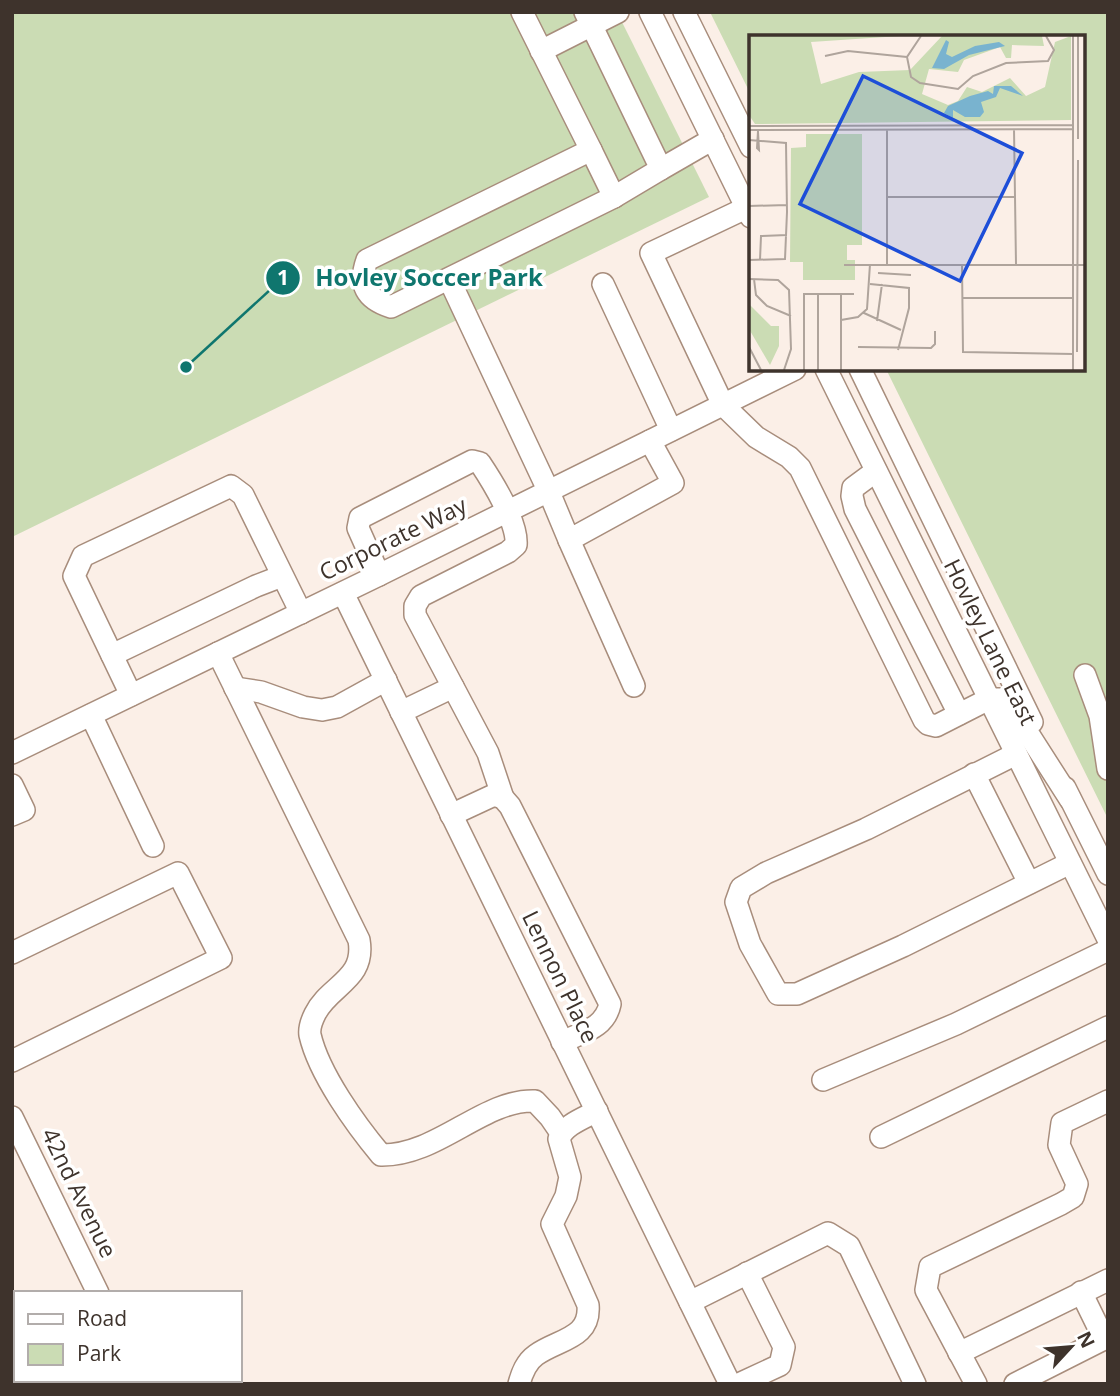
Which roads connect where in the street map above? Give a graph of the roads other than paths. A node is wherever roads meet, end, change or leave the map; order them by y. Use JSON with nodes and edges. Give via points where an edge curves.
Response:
{"nodes":[{"id":1,"x":522,"y":12,"type":"edge"},
{"id":2,"x":618,"y":12,"type":"edge"},
{"id":3,"x":650,"y":12,"type":"edge"},
{"id":4,"x":668,"y":12,"type":"edge"},
{"id":5,"x":684,"y":12,"type":"edge"},
{"id":6,"x":588,"y":19,"type":"edge"},
{"id":7,"x":541,"y":51,"type":"junction"},
{"id":8,"x":728,"y":100,"type":"junction"},
{"id":9,"x":713,"y":139,"type":"junction"},
{"id":10,"x":749,"y":143,"type":"edge"},
{"id":11,"x":590,"y":150,"type":"junction"},
{"id":12,"x":661,"y":169,"type":"junction"},
{"id":13,"x":614,"y":197,"type":"junction"},
{"id":14,"x":748,"y":212,"type":"edge"},
{"id":15,"x":449,"y":279,"type":"junction"},
{"id":16,"x":603,"y":284,"type":"dead end"},
{"id":17,"x":790,"y":371,"type":"edge"},
{"id":18,"x":827,"y":371,"type":"edge"},
{"id":19,"x":861,"y":371,"type":"edge"},
{"id":20,"x":723,"y":405,"type":"junction"},
{"id":21,"x":671,"y":430,"type":"junction"},
{"id":22,"x":650,"y":441,"type":"junction"},
{"id":23,"x":876,"y":471,"type":"junction"},
{"id":24,"x":549,"y":492,"type":"junction"},
{"id":25,"x":507,"y":513,"type":"junction"},
{"id":26,"x":569,"y":540,"type":"junction"},
{"id":27,"x":379,"y":575,"type":"junction"},
{"id":28,"x":282,"y":576,"type":"junction"},
{"id":29,"x":343,"y":593,"type":"junction"},
{"id":30,"x":301,"y":613,"type":"junction"},
{"id":31,"x":218,"y":653,"type":"junction"},
{"id":32,"x":112,"y":655,"type":"junction"},
{"id":33,"x":1085,"y":675,"type":"dead end"},
{"id":34,"x":386,"y":680,"type":"junction"},
{"id":35,"x":634,"y":686,"type":"dead end"},
{"id":36,"x":453,"y":687,"type":"junction"},
{"id":37,"x":235,"y":688,"type":"junction"},
{"id":38,"x":131,"y":695,"type":"junction"},
{"id":39,"x":989,"y":699,"type":"junction"},
{"id":40,"x":401,"y":712,"type":"junction"},
{"id":41,"x":959,"y":714,"type":"junction"},
{"id":42,"x":91,"y":715,"type":"junction"},
{"id":43,"x":15,"y":746,"type":"edge"},
{"id":44,"x":1016,"y":754,"type":"junction"},
{"id":45,"x":1108,"y":769,"type":"edge"},
{"id":46,"x":974,"y":775,"type":"junction"},
{"id":47,"x":12,"y":785,"type":"edge"},
{"id":48,"x":503,"y":798,"type":"junction"},
{"id":49,"x":1070,"y":799,"type":"junction"},
{"id":50,"x":451,"y":814,"type":"junction"},
{"id":51,"x":12,"y":815,"type":"edge"},
{"id":52,"x":153,"y":846,"type":"dead end"},
{"id":53,"x":1070,"y":863,"type":"junction"},
{"id":54,"x":1108,"y":874,"type":"edge"},
{"id":55,"x":1029,"y":883,"type":"junction"},
{"id":56,"x":1108,"y":939,"type":"edge"},
{"id":57,"x":1108,"y":950,"type":"edge"},
{"id":58,"x":12,"y":953,"type":"edge"},
{"id":59,"x":1108,"y":1027,"type":"edge"},
{"id":60,"x":562,"y":1042,"type":"junction"},
{"id":61,"x":12,"y":1061,"type":"edge"},
{"id":62,"x":823,"y":1080,"type":"dead end"},
{"id":63,"x":1108,"y":1101,"type":"edge"},
{"id":64,"x":597,"y":1111,"type":"junction"},
{"id":65,"x":12,"y":1117,"type":"edge"},
{"id":66,"x":561,"y":1133,"type":"junction"},
{"id":67,"x":881,"y":1137,"type":"dead end"},
{"id":68,"x":747,"y":1273,"type":"junction"},
{"id":69,"x":1108,"y":1280,"type":"edge"},
{"id":70,"x":97,"y":1291,"type":"edge"},
{"id":71,"x":1081,"y":1292,"type":"junction"},
{"id":72,"x":690,"y":1302,"type":"junction"},
{"id":73,"x":1106,"y":1338,"type":"edge"},
{"id":74,"x":959,"y":1353,"type":"junction"},
{"id":75,"x":1022,"y":1382,"type":"edge"},
{"id":76,"x":519,"y":1384,"type":"edge"},
{"id":77,"x":730,"y":1384,"type":"edge"},
{"id":78,"x":739,"y":1384,"type":"edge"},
{"id":79,"x":915,"y":1384,"type":"edge"},
{"id":80,"x":976,"y":1384,"type":"edge"}],
"edges":[{"from":1,"to":7,"type":"street"},
{"from":2,"to":6,"type":"street"},
{"from":3,"to":9,"type":"street"},
{"from":4,"to":8,"type":"street","via":[[683,27]]},
{"from":5,"to":8,"type":"street"},
{"from":6,"to":7,"type":"street"},
{"from":6,"to":12,"type":"street"},
{"from":7,"to":11,"type":"street"},
{"from":8,"to":10,"type":"street"},
{"from":9,"to":12,"type":"street"},
{"from":9,"to":14,"type":"street"},
{"from":11,"to":13,"type":"street"},
{"from":11,"to":15,"type":"street","via":[[367,260],[362,274],[366,291],[377,303],[391,307]]},
{"from":12,"to":13,"type":"street"},
{"from":13,"to":15,"type":"street"},
{"from":14,"to":20,"type":"street","via":[[651,253]]},
{"from":15,"to":24,"type":"street"},
{"from":16,"to":21,"type":"street"},
{"from":17,"to":20,"type":"street","name":"Corporate Way"},
{"from":18,"to":23,"type":"street","name":"Hovley Lane East"},
{"from":19,"to":49,"type":"street","name":"Hovley Lane East"},
{"from":20,"to":21,"type":"street","name":"Corporate Way"},
{"from":20,"to":41,"type":"street","via":[[756,437],[800,468],[924,720],[936,726]]},
{"from":21,"to":22,"type":"street","name":"Corporate Way"},
{"from":22,"to":24,"type":"street","name":"Corporate Way"},
{"from":22,"to":26,"type":"street","via":[[673,483]]},
{"from":23,"to":39,"type":"street","name":"Hovley Lane East"},
{"from":23,"to":41,"type":"street","via":[[853,488],[855,509]]},
{"from":24,"to":25,"type":"street","name":"Corporate Way"},
{"from":24,"to":26,"type":"street"},
{"from":25,"to":27,"type":"street","name":"Corporate Way"},
{"from":25,"to":27,"type":"street","via":[[480,463],[472,461],[360,518],[358,528]]},
{"from":25,"to":36,"type":"street","via":[[516,545],[433,588],[415,606],[415,615]]},
{"from":26,"to":35,"type":"street"},
{"from":27,"to":29,"type":"street","name":"Corporate Way"},
{"from":28,"to":30,"type":"street"},
{"from":28,"to":32,"type":"street"},
{"from":28,"to":32,"type":"street","via":[[243,495],[231,485],[83,556],[74,576]]},
{"from":29,"to":30,"type":"street","name":"Corporate Way"},
{"from":29,"to":34,"type":"street","name":"Lennon Place"},
{"from":30,"to":31,"type":"street","name":"Corporate Way"},
{"from":31,"to":37,"type":"street"},
{"from":31,"to":38,"type":"street","name":"Corporate Way"},
{"from":32,"to":38,"type":"street"},
{"from":33,"to":45,"type":"street","via":[[1100,716]]},
{"from":34,"to":37,"type":"street","via":[[337,707],[322,710]]},
{"from":34,"to":40,"type":"street","name":"Lennon Place"},
{"from":36,"to":40,"type":"street"},
{"from":36,"to":48,"type":"street","via":[[488,753]]},
{"from":37,"to":66,"type":"street","via":[[359,940],[356,969],[320,1006],[309,1032],[357,1126],[382,1155],[399,1155],[520,1101],[535,1101]]},
{"from":38,"to":42,"type":"street","name":"Corporate Way"},
{"from":39,"to":41,"type":"street"},
{"from":39,"to":44,"type":"street","name":"Hovley Lane East"},
{"from":39,"to":49,"type":"street","via":[[1001,699],[1009,707]]},
{"from":40,"to":50,"type":"street","name":"Lennon Place"},
{"from":42,"to":43,"type":"street","name":"Corporate Way"},
{"from":42,"to":52,"type":"street"},
{"from":44,"to":46,"type":"street"},
{"from":44,"to":53,"type":"street","name":"Hovley Lane East"},
{"from":46,"to":55,"type":"street"},
{"from":46,"to":55,"type":"street","via":[[741,888],[736,902],[750,944],[778,994],[797,994]]},
{"from":47,"to":51,"type":"street","via":[[24,810]]},
{"from":48,"to":50,"type":"street","via":[[494,794]]},
{"from":48,"to":60,"type":"street","via":[[610,1004],[607,1016],[594,1028]]},
{"from":49,"to":54,"type":"street","name":"Hovley Lane East"},
{"from":50,"to":60,"type":"street","name":"Lennon Place"},
{"from":53,"to":55,"type":"street"},
{"from":53,"to":56,"type":"street","name":"Hovley Lane East"},
{"from":57,"to":62,"type":"street","via":[[956,1024]]},
{"from":58,"to":61,"type":"street","via":[[178,873],[221,958]]},
{"from":59,"to":67,"type":"street"},
{"from":60,"to":64,"type":"street","name":"Lennon Place"},
{"from":63,"to":74,"type":"street","via":[[1062,1124],[1059,1145],[1077,1184],[1073,1197],[930,1267],[926,1290]]},
{"from":64,"to":66,"type":"street"},
{"from":64,"to":72,"type":"street","name":"Lennon Place"},
{"from":65,"to":70,"type":"street","name":"42nd Avenue"},
{"from":66,"to":76,"type":"street","via":[[570,1177],[552,1224],[588,1305],[589,1319],[584,1329],[534,1356],[523,1369]]},
{"from":68,"to":72,"type":"street"},
{"from":68,"to":78,"type":"street","via":[[784,1347],[780,1365]]},
{"from":68,"to":79,"type":"street","via":[[828,1233],[849,1246]]},
{"from":69,"to":71,"type":"street"},
{"from":71,"to":73,"type":"street"},
{"from":71,"to":74,"type":"street"},
{"from":72,"to":77,"type":"street","name":"Lennon Place"},
{"from":73,"to":75,"type":"street"},
{"from":74,"to":80,"type":"street"}]}
